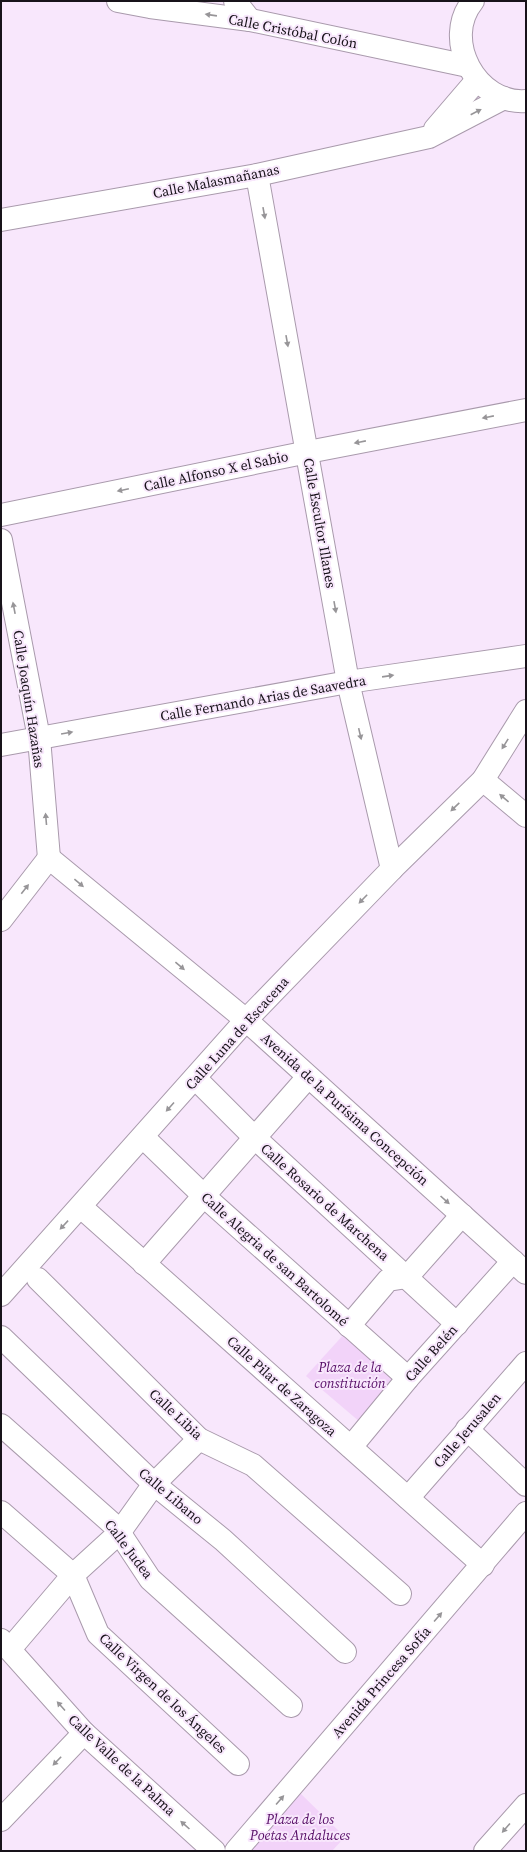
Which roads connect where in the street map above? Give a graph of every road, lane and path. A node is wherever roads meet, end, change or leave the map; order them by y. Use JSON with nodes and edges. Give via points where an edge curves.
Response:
{"nodes":[{"id":1,"x":118,"y":1,"type":"edge"},
{"id":2,"x":235,"y":1,"type":"edge"},
{"id":3,"x":473,"y":1,"type":"edge"},
{"id":4,"x":151,"y":4,"type":"edge"},
{"id":5,"x":250,"y":20,"type":"junction"},
{"id":6,"x":472,"y":73,"type":"junction"},
{"id":7,"x":504,"y":98,"type":"junction"},
{"id":8,"x":526,"y":101,"type":"edge"},
{"id":9,"x":429,"y":136,"type":"junction"},
{"id":10,"x":257,"y":175,"type":"junction"},
{"id":11,"x":1,"y":220,"type":"edge"},
{"id":12,"x":526,"y":410,"type":"edge"},
{"id":13,"x":308,"y":452,"type":"junction"},
{"id":14,"x":1,"y":515,"type":"edge"},
{"id":15,"x":1,"y":540,"type":"edge"},
{"id":16,"x":526,"y":656,"type":"edge"},
{"id":17,"x":348,"y":682,"type":"junction"},
{"id":18,"x":526,"y":711,"type":"edge"},
{"id":19,"x":39,"y":738,"type":"junction"},
{"id":20,"x":1,"y":745,"type":"edge"},
{"id":21,"x":483,"y":780,"type":"junction"},
{"id":22,"x":526,"y":816,"type":"edge"},
{"id":23,"x":49,"y":858,"type":"junction"},
{"id":24,"x":392,"y":869,"type":"junction"},
{"id":25,"x":1,"y":920,"type":"edge"},
{"id":26,"x":246,"y":1020,"type":"junction"},
{"id":27,"x":308,"y":1077,"type":"junction"},
{"id":28,"x":195,"y":1078,"type":"junction"},
{"id":29,"x":143,"y":1137,"type":"junction"},
{"id":30,"x":255,"y":1138,"type":"junction"},
{"id":31,"x":204,"y":1196,"type":"junction"},
{"id":32,"x":80,"y":1207,"type":"junction"},
{"id":33,"x":462,"y":1214,"type":"junction"},
{"id":34,"x":144,"y":1264,"type":"junction"},
{"id":35,"x":520,"y":1267,"type":"edge"},
{"id":36,"x":407,"y":1277,"type":"junction"},
{"id":37,"x":38,"y":1279,"type":"dead end"},
{"id":38,"x":1,"y":1295,"type":"edge"},
{"id":39,"x":457,"y":1324,"type":"junction"},
{"id":40,"x":349,"y":1326,"type":"junction"},
{"id":41,"x":1,"y":1337,"type":"edge"},
{"id":42,"x":523,"y":1373,"type":"edge"},
{"id":43,"x":408,"y":1378,"type":"junction"},
{"id":44,"x":1,"y":1425,"type":"edge"},
{"id":45,"x":467,"y":1429,"type":"junction"},
{"id":46,"x":199,"y":1439,"type":"junction"},
{"id":47,"x":351,"y":1447,"type":"junction"},
{"id":48,"x":154,"y":1484,"type":"junction"},
{"id":49,"x":526,"y":1485,"type":"edge"},
{"id":50,"x":408,"y":1498,"type":"junction"},
{"id":51,"x":1,"y":1512,"type":"edge"},
{"id":52,"x":526,"y":1514,"type":"edge"},
{"id":53,"x":119,"y":1533,"type":"junction"},
{"id":54,"x":483,"y":1565,"type":"junction"},
{"id":55,"x":73,"y":1576,"type":"junction"},
{"id":56,"x":400,"y":1594,"type":"dead end"},
{"id":57,"x":6,"y":1645,"type":"edge"},
{"id":58,"x":345,"y":1652,"type":"dead end"},
{"id":59,"x":291,"y":1706,"type":"dead end"},
{"id":60,"x":84,"y":1733,"type":"junction"},
{"id":61,"x":238,"y":1764,"type":"dead end"},
{"id":62,"x":526,"y":1805,"type":"edge"},
{"id":63,"x":1,"y":1820,"type":"edge"},
{"id":64,"x":214,"y":1851,"type":"edge"},
{"id":65,"x":236,"y":1851,"type":"edge"},
{"id":66,"x":486,"y":1851,"type":"edge"}],
"edges":[{"from":1,"to":4,"type":"street","name":"Calle Cristóbal Colón"},
{"from":2,"to":5,"type":"street"},
{"from":3,"to":6,"type":"street","via":[[462,25],[461,46]]},
{"from":5,"to":4,"type":"street","name":"Calle Cristóbal Colón","one_way":true},
{"from":5,"to":6,"type":"street","name":"Calle Cristóbal Colón"},
{"from":6,"to":7,"type":"street","via":[[490,91]]},
{"from":6,"to":9,"type":"street"},
{"from":7,"to":8,"type":"street"},
{"from":9,"to":7,"type":"street","name":"Calle Malasmañanas","one_way":true},
{"from":9,"to":10,"type":"street","name":"Calle Malasmañanas"},
{"from":10,"to":11,"type":"street","name":"Calle Malasmañanas"},
{"from":10,"to":13,"type":"street","name":"Calle Escultor Illanes","one_way":true},
{"from":12,"to":13,"type":"street","name":"Calle Alfonso X el Sabio","one_way":true},
{"from":13,"to":14,"type":"street","name":"Calle Alfonso X el Sabio","one_way":true},
{"from":13,"to":17,"type":"street","name":"Calle Escultor Illanes","one_way":true},
{"from":19,"to":15,"type":"street","name":"Calle Joaquín Hazañas","one_way":true},
{"from":17,"to":16,"type":"street","name":"Calle Fernando Arias de Saavedra","one_way":true},
{"from":19,"to":17,"type":"street","name":"Calle Fernando Arias de Saavedra","one_way":true},
{"from":17,"to":24,"type":"street","name":"Calle Escultor Illanes","one_way":true},
{"from":18,"to":21,"type":"street","name":"Calle Luna de Escacena","one_way":true},
{"from":19,"to":20,"type":"street","name":"Calle Fernando Arias de Saavedra"},
{"from":23,"to":19,"type":"street","name":"Calle Joaquín Hazañas","one_way":true},
{"from":22,"to":21,"type":"street","one_way":true},
{"from":21,"to":24,"type":"street","name":"Calle Luna de Escacena","one_way":true},
{"from":25,"to":23,"type":"street","one_way":true},
{"from":23,"to":26,"type":"street","name":"Avenida de la Purísima Concepción","one_way":true},
{"from":24,"to":26,"type":"street","name":"Calle Luna de Escacena","one_way":true},
{"from":26,"to":27,"type":"street","name":"Avenida de la Purísima Concepción"},
{"from":26,"to":28,"type":"street","name":"Calle Luna de Escacena"},
{"from":27,"to":30,"type":"street"},
{"from":27,"to":33,"type":"street","name":"Avenida de la Purísima Concepción","one_way":true},
{"from":28,"to":29,"type":"street","name":"Calle Luna de Escacena","one_way":true},
{"from":28,"to":30,"type":"street","name":"Calle Rosario de Marchena"},
{"from":29,"to":31,"type":"street","name":"Calle Alegria de san Bartolomé"},
{"from":29,"to":32,"type":"street","name":"Calle Luna de Escacena"},
{"from":30,"to":31,"type":"street"},
{"from":30,"to":36,"type":"street","name":"Calle Rosario de Marchena"},
{"from":31,"to":34,"type":"street"},
{"from":31,"to":40,"type":"street","name":"Calle Alegria de san Bartolomé"},
{"from":32,"to":34,"type":"street","name":"Calle Pilar de Zaragoza"},
{"from":32,"to":38,"type":"street","name":"Calle Luna de Escacena","one_way":true},
{"from":33,"to":35,"type":"street","name":"Avenida de la Purísima Concepción"},
{"from":33,"to":36,"type":"street"},
{"from":34,"to":47,"type":"street","name":"Calle Pilar de Zaragoza"},
{"from":35,"to":39,"type":"street","name":"Calle Belén"},
{"from":36,"to":39,"type":"street","name":"Calle Rosario de Marchena"},
{"from":36,"to":40,"type":"street","via":[[388,1280]]},
{"from":37,"to":46,"type":"street","name":"Calle Libia"},
{"from":39,"to":43,"type":"street","name":"Calle Belén"},
{"from":40,"to":43,"type":"street","name":"Calle Alegria de san Bartolomé"},
{"from":41,"to":48,"type":"street","name":"Calle Libano"},
{"from":42,"to":45,"type":"street","name":"Calle Jerusalen"},
{"from":43,"to":47,"type":"street","name":"Calle Belén"},
{"from":44,"to":53,"type":"street","name":"Calle Judea","via":[[115,1526]]},
{"from":45,"to":49,"type":"street"},
{"from":45,"to":50,"type":"street","name":"Calle Jerusalen"},
{"from":46,"to":48,"type":"street"},
{"from":46,"to":56,"type":"street","name":"Calle Libia","via":[[253,1465]]},
{"from":47,"to":50,"type":"street","name":"Calle Pilar de Zaragoza"},
{"from":48,"to":53,"type":"street"},
{"from":48,"to":58,"type":"street","name":"Calle Libano","via":[[223,1540]]},
{"from":50,"to":54,"type":"street","name":"Calle Pilar de Zaragoza"},
{"from":51,"to":55,"type":"street","name":"Calle Virgen de los Ángeles"},
{"from":52,"to":54,"type":"street","name":"Avenida Princesa Sofía"},
{"from":53,"to":55,"type":"street"},
{"from":53,"to":59,"type":"street","name":"Calle Judea","via":[[150,1579]]},
{"from":65,"to":54,"type":"street","name":"Avenida Princesa Sofía","one_way":true},
{"from":55,"to":57,"type":"street"},
{"from":55,"to":61,"type":"street","name":"Calle Virgen de los Ángeles","via":[[98,1634]]},
{"from":60,"to":57,"type":"street","name":"Calle Valle de la Palma","one_way":true},
{"from":60,"to":63,"type":"street","one_way":true},
{"from":64,"to":60,"type":"street","name":"Calle Valle de la Palma","one_way":true},
{"from":62,"to":66,"type":"street","one_way":true}]}
